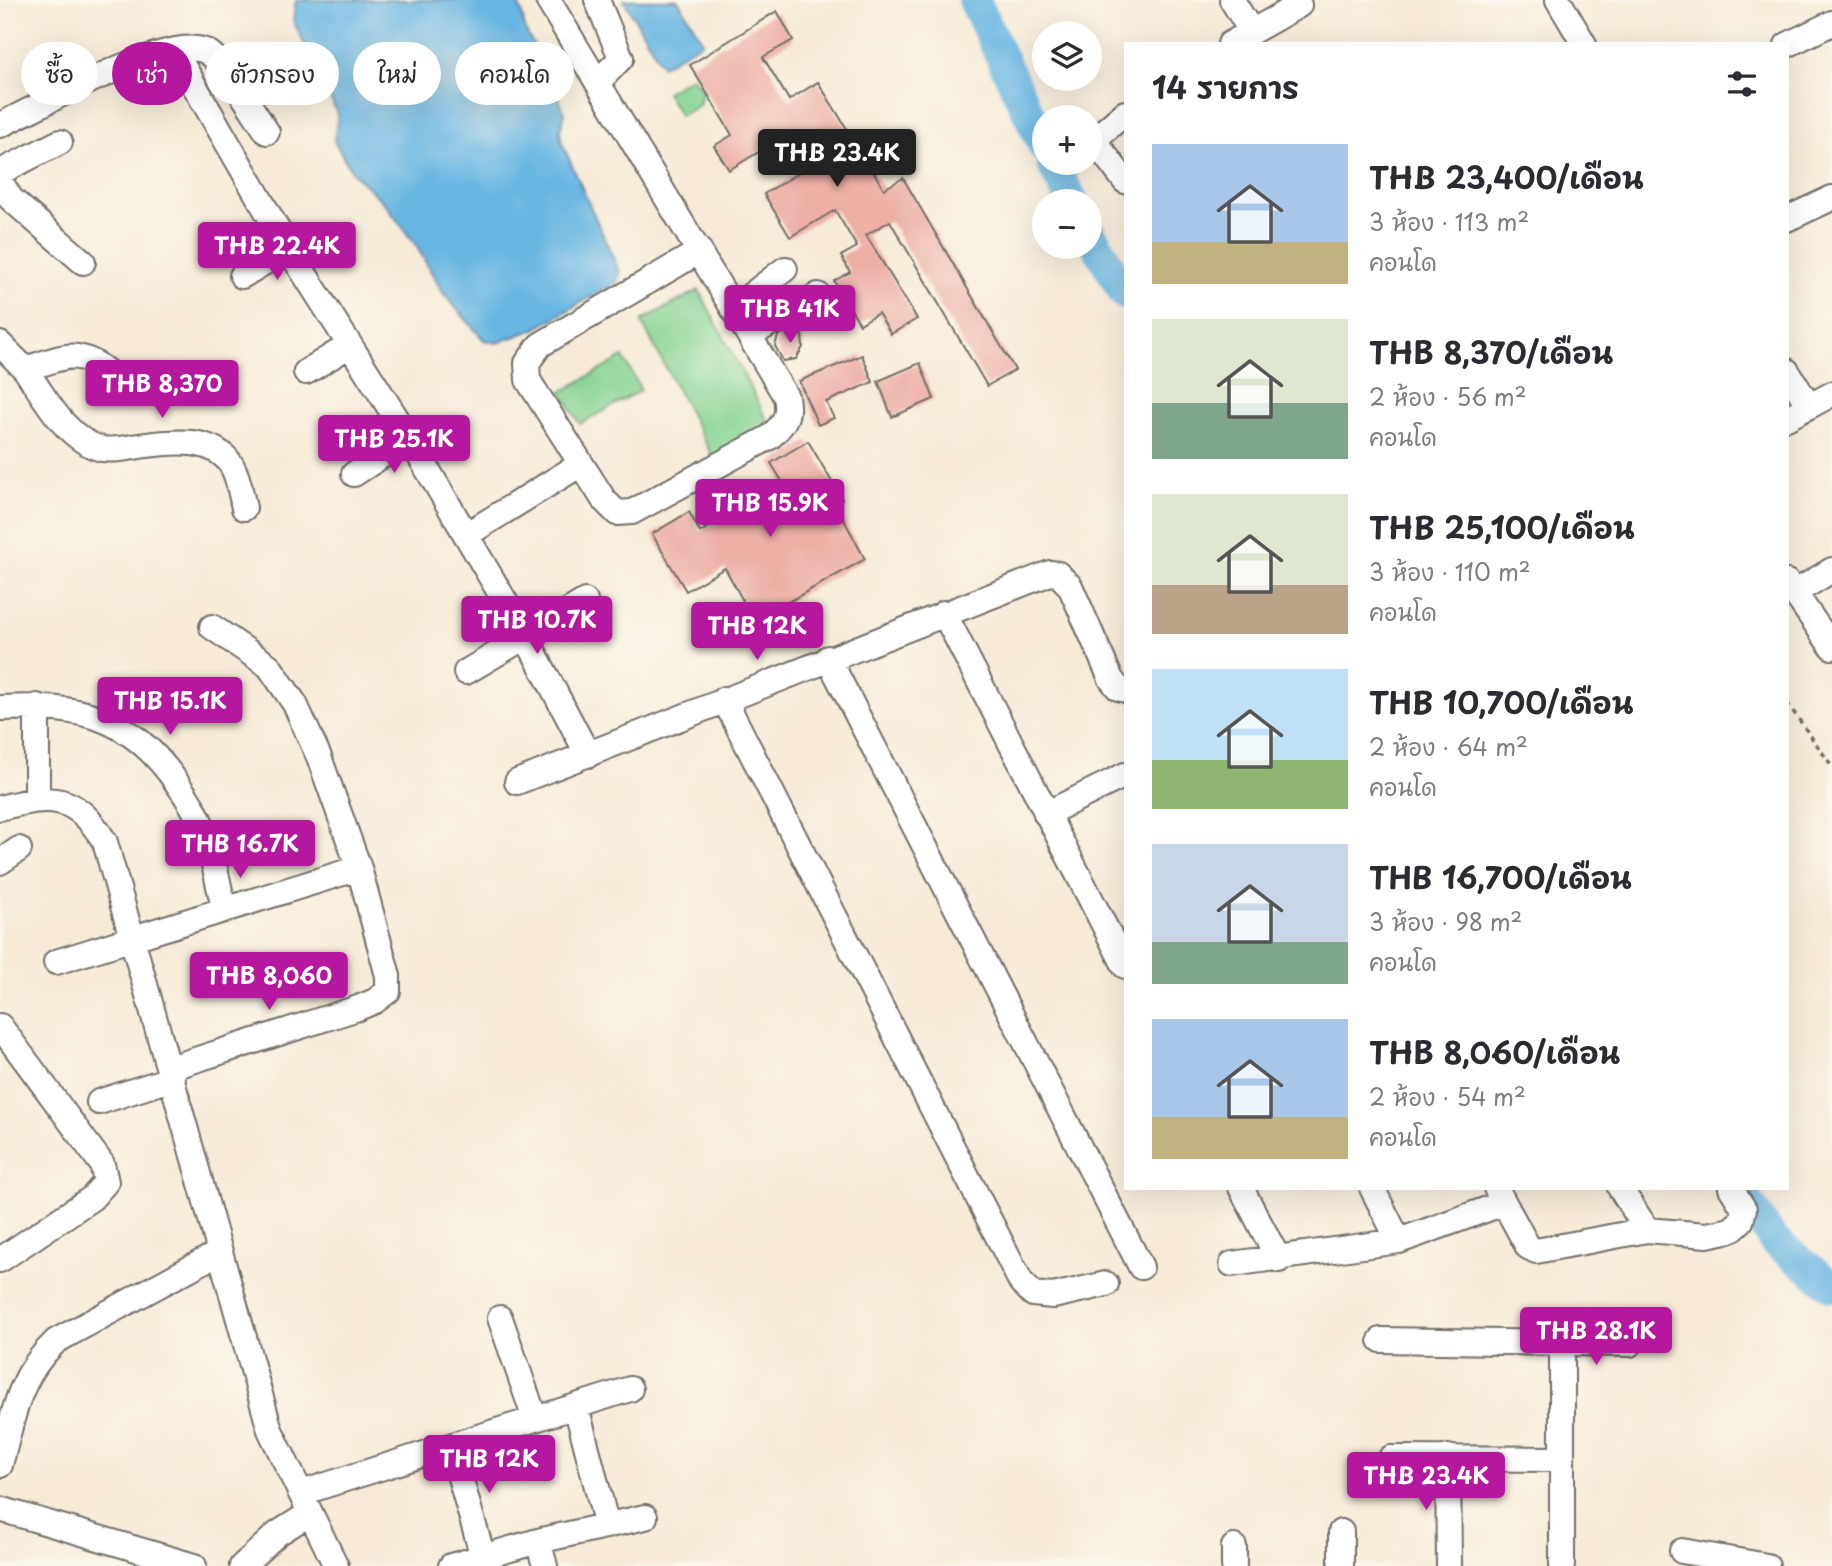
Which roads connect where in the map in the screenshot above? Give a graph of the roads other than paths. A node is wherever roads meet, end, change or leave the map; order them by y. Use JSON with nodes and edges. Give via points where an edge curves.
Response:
{"nodes":[{"id":1,"x":597,"y":0,"type":"edge"},
{"id":2,"x":1232,"y":0,"type":"edge"},
{"id":3,"x":1558,"y":0,"type":"edge"},
{"id":4,"x":557,"y":3,"type":"edge"},
{"id":5,"x":1299,"y":5,"type":"dead end"},
{"id":6,"x":1832,"y":23,"type":"edge"},
{"id":7,"x":1241,"y":37,"type":"edge"},
{"id":8,"x":1583,"y":42,"type":"edge"},
{"id":9,"x":1789,"y":44,"type":"edge"},
{"id":10,"x":192,"y":48,"type":"edge"},
{"id":11,"x":112,"y":71,"type":"edge"},
{"id":12,"x":192,"y":81,"type":"edge"},
{"id":13,"x":598,"y":82,"type":"junction"},
{"id":14,"x":1124,"y":114,"type":"edge"},
{"id":15,"x":0,"y":125,"type":"edge"},
{"id":16,"x":267,"y":132,"type":"dead end"},
{"id":17,"x":60,"y":142,"type":"dead end"},
{"id":18,"x":0,"y":172,"type":"edge"},
{"id":19,"x":1124,"y":180,"type":"edge"},
{"id":20,"x":0,"y":181,"type":"edge"},
{"id":21,"x":1832,"y":198,"type":"edge"},
{"id":22,"x":1789,"y":218,"type":"edge"},
{"id":23,"x":288,"y":248,"type":"junction"},
{"id":24,"x":700,"y":251,"type":"junction"},
{"id":25,"x":83,"y":262,"type":"dead end"},
{"id":26,"x":785,"y":269,"type":"dead end"},
{"id":27,"x":242,"y":276,"type":"dead end"},
{"id":28,"x":818,"y":295,"type":"dead end"},
{"id":29,"x":757,"y":331,"type":"junction"},
{"id":30,"x":0,"y":344,"type":"edge"},
{"id":31,"x":350,"y":345,"type":"junction"},
{"id":32,"x":25,"y":369,"type":"junction"},
{"id":33,"x":306,"y":372,"type":"dead end"},
{"id":34,"x":1789,"y":374,"type":"edge"},
{"id":35,"x":111,"y":375,"type":"dead end"},
{"id":36,"x":1832,"y":394,"type":"edge"},
{"id":37,"x":1809,"y":406,"type":"junction"},
{"id":38,"x":1789,"y":417,"type":"edge"},
{"id":39,"x":409,"y":438,"type":"junction"},
{"id":40,"x":581,"y":464,"type":"junction"},
{"id":41,"x":354,"y":474,"type":"dead end"},
{"id":42,"x":244,"y":508,"type":"dead end"},
{"id":43,"x":466,"y":535,"type":"junction"},
{"id":44,"x":1832,"y":570,"type":"edge"},
{"id":45,"x":1791,"y":587,"type":"edge"},
{"id":46,"x":585,"y":601,"type":"dead end"},
{"id":47,"x":944,"y":613,"type":"junction"},
{"id":48,"x":212,"y":627,"type":"dead end"},
{"id":49,"x":526,"y":637,"type":"junction"},
{"id":50,"x":1832,"y":647,"type":"edge"},
{"id":51,"x":828,"y":658,"type":"junction"},
{"id":52,"x":466,"y":672,"type":"dead end"},
{"id":53,"x":1124,"y":690,"type":"edge"},
{"id":54,"x":724,"y":699,"type":"junction"},
{"id":55,"x":37,"y":706,"type":"junction"},
{"id":56,"x":1,"y":708,"type":"edge"},
{"id":57,"x":588,"y":755,"type":"junction"},
{"id":58,"x":1124,"y":775,"type":"edge"},
{"id":59,"x":517,"y":782,"type":"dead end"},
{"id":60,"x":37,"y":799,"type":"junction"},
{"id":61,"x":0,"y":808,"type":"edge"},
{"id":62,"x":1046,"y":814,"type":"junction"},
{"id":63,"x":359,"y":868,"type":"junction"},
{"id":64,"x":224,"y":908,"type":"junction"},
{"id":65,"x":134,"y":936,"type":"junction"},
{"id":66,"x":56,"y":962,"type":"dead end"},
{"id":67,"x":1124,"y":964,"type":"edge"},
{"id":68,"x":0,"y":1026,"type":"edge"},
{"id":69,"x":172,"y":1073,"type":"junction"},
{"id":70,"x":99,"y":1102,"type":"dead end"},
{"id":71,"x":1242,"y":1190,"type":"edge"},
{"id":72,"x":1373,"y":1190,"type":"edge"},
{"id":73,"x":1621,"y":1190,"type":"edge"},
{"id":74,"x":1732,"y":1190,"type":"edge"},
{"id":75,"x":1500,"y":1196,"type":"edge"},
{"id":76,"x":1647,"y":1230,"type":"junction"},
{"id":77,"x":1399,"y":1241,"type":"junction"},
{"id":78,"x":220,"y":1252,"type":"junction"},
{"id":79,"x":0,"y":1260,"type":"edge"},
{"id":80,"x":1279,"y":1260,"type":"junction"},
{"id":81,"x":1232,"y":1264,"type":"dead end"},
{"id":82,"x":1141,"y":1268,"type":"dead end"},
{"id":83,"x":1106,"y":1284,"type":"dead end"},
{"id":84,"x":500,"y":1318,"type":"dead end"},
{"id":85,"x":1381,"y":1340,"type":"dead end"},
{"id":86,"x":1562,"y":1344,"type":"junction"},
{"id":87,"x":1630,"y":1344,"type":"dead end"},
{"id":88,"x":630,"y":1389,"type":"dead end"},
{"id":89,"x":576,"y":1406,"type":"junction"},
{"id":90,"x":535,"y":1419,"type":"junction"},
{"id":91,"x":451,"y":1446,"type":"junction"},
{"id":92,"x":1447,"y":1457,"type":"junction"},
{"id":93,"x":1391,"y":1458,"type":"dead end"},
{"id":94,"x":1562,"y":1458,"type":"junction"},
{"id":95,"x":0,"y":1465,"type":"edge"},
{"id":96,"x":305,"y":1503,"type":"junction"},
{"id":97,"x":0,"y":1509,"type":"edge"},
{"id":98,"x":645,"y":1517,"type":"dead end"},
{"id":99,"x":607,"y":1526,"type":"junction"},
{"id":100,"x":1341,"y":1532,"type":"dead end"},
{"id":101,"x":538,"y":1541,"type":"junction"},
{"id":102,"x":1682,"y":1551,"type":"dead end"},
{"id":103,"x":483,"y":1557,"type":"junction"},
{"id":104,"x":1741,"y":1564,"type":"edge"},
{"id":105,"x":194,"y":1566,"type":"edge"},
{"id":106,"x":242,"y":1566,"type":"edge"},
{"id":107,"x":336,"y":1566,"type":"edge"},
{"id":108,"x":451,"y":1566,"type":"edge"},
{"id":109,"x":545,"y":1566,"type":"edge"},
{"id":110,"x":1341,"y":1566,"type":"edge"},
{"id":111,"x":1449,"y":1566,"type":"edge"},
{"id":112,"x":1562,"y":1566,"type":"edge"},
{"id":113,"x":1767,"y":1566,"type":"edge"}],
"edges":[{"from":1,"to":13,"type":"street","via":[[621,58]]},
{"from":2,"to":7,"type":"street"},
{"from":3,"to":8,"type":"street"},
{"from":4,"to":13,"type":"street"},
{"from":5,"to":7,"type":"street"},
{"from":6,"to":9,"type":"street"},
{"from":10,"to":16,"type":"street","via":[[212,55]]},
{"from":11,"to":15,"type":"street"},
{"from":12,"to":23,"type":"street"},
{"from":13,"to":24,"type":"street"},
{"from":14,"to":19,"type":"street","via":[[1097,137],[1099,148]]},
{"from":17,"to":18,"type":"street"},
{"from":20,"to":25,"type":"street","via":[[11,199]]},
{"from":21,"to":22,"type":"street"},
{"from":23,"to":27,"type":"street"},
{"from":23,"to":31,"type":"street"},
{"from":24,"to":29,"type":"street"},
{"from":24,"to":40,"type":"street","via":[[540,345],[527,363],[528,380]]},
{"from":26,"to":29,"type":"street","via":[[750,296]]},
{"from":28,"to":29,"type":"street"},
{"from":29,"to":40,"type":"street","via":[[789,413],[770,437],[632,512],[617,513]]},
{"from":30,"to":32,"type":"street"},
{"from":31,"to":33,"type":"street"},
{"from":31,"to":39,"type":"street"},
{"from":32,"to":35,"type":"street","via":[[80,355],[93,359]]},
{"from":32,"to":42,"type":"street","via":[[58,418],[103,449],[174,441],[223,454],[233,468]]},
{"from":34,"to":37,"type":"street"},
{"from":36,"to":37,"type":"street"},
{"from":37,"to":38,"type":"street"},
{"from":39,"to":41,"type":"street"},
{"from":39,"to":43,"type":"street"},
{"from":40,"to":43,"type":"street"},
{"from":43,"to":49,"type":"street"},
{"from":44,"to":45,"type":"street"},
{"from":45,"to":50,"type":"street"},
{"from":46,"to":49,"type":"street"},
{"from":47,"to":51,"type":"street"},
{"from":47,"to":53,"type":"street","via":[[1050,573],[1058,574],[1070,586],[1111,679]]},
{"from":47,"to":62,"type":"street"},
{"from":48,"to":63,"type":"street","via":[[269,666],[295,704]]},
{"from":49,"to":52,"type":"street"},
{"from":49,"to":57,"type":"street"},
{"from":51,"to":54,"type":"street"},
{"from":51,"to":82,"type":"street"},
{"from":54,"to":57,"type":"street"},
{"from":54,"to":83,"type":"street","via":[[1021,1282],[1033,1294],[1053,1296]]},
{"from":55,"to":56,"type":"street"},
{"from":55,"to":60,"type":"street"},
{"from":55,"to":64,"type":"street","via":[[106,720],[132,732],[163,762],[204,831]]},
{"from":57,"to":59,"type":"street"},
{"from":58,"to":62,"type":"street"},
{"from":60,"to":61,"type":"street"},
{"from":60,"to":65,"type":"street","via":[[62,801],[79,808],[92,821],[105,842]]},
{"from":62,"to":67,"type":"street"},
{"from":63,"to":64,"type":"street"},
{"from":63,"to":69,"type":"street","via":[[388,976],[387,991],[375,1001]]},
{"from":64,"to":65,"type":"street"},
{"from":65,"to":66,"type":"street"},
{"from":65,"to":69,"type":"street"},
{"from":68,"to":79,"type":"street","via":[[102,1164],[106,1182],[92,1198]]},
{"from":69,"to":70,"type":"street"},
{"from":69,"to":78,"type":"street"},
{"from":71,"to":80,"type":"street"},
{"from":72,"to":77,"type":"street"},
{"from":73,"to":76,"type":"street"},
{"from":74,"to":76,"type":"street","via":[[1744,1209],[1741,1221],[1731,1230],[1707,1235]]},
{"from":75,"to":76,"type":"street","via":[[1528,1247],[1536,1251]]},
{"from":75,"to":77,"type":"street"},
{"from":77,"to":80,"type":"street"},
{"from":78,"to":95,"type":"street","via":[[56,1341],[36,1360],[23,1381]]},
{"from":78,"to":96,"type":"street","via":[[270,1430]]},
{"from":80,"to":81,"type":"street"},
{"from":84,"to":90,"type":"street"},
{"from":85,"to":86,"type":"street"},
{"from":86,"to":87,"type":"street"},
{"from":86,"to":94,"type":"street"},
{"from":88,"to":89,"type":"street"},
{"from":89,"to":90,"type":"street"},
{"from":89,"to":99,"type":"street"},
{"from":90,"to":91,"type":"street"},
{"from":91,"to":96,"type":"street"},
{"from":91,"to":103,"type":"street"},
{"from":92,"to":93,"type":"street"},
{"from":92,"to":94,"type":"street"},
{"from":92,"to":111,"type":"street"},
{"from":94,"to":112,"type":"street"},
{"from":96,"to":106,"type":"street"},
{"from":96,"to":107,"type":"street"},
{"from":97,"to":105,"type":"street"},
{"from":98,"to":99,"type":"street"},
{"from":99,"to":101,"type":"street"},
{"from":100,"to":110,"type":"street"},
{"from":101,"to":103,"type":"street"},
{"from":101,"to":109,"type":"street"},
{"from":102,"to":104,"type":"street"},
{"from":103,"to":108,"type":"street"},
{"from":104,"to":113,"type":"street"}]}
